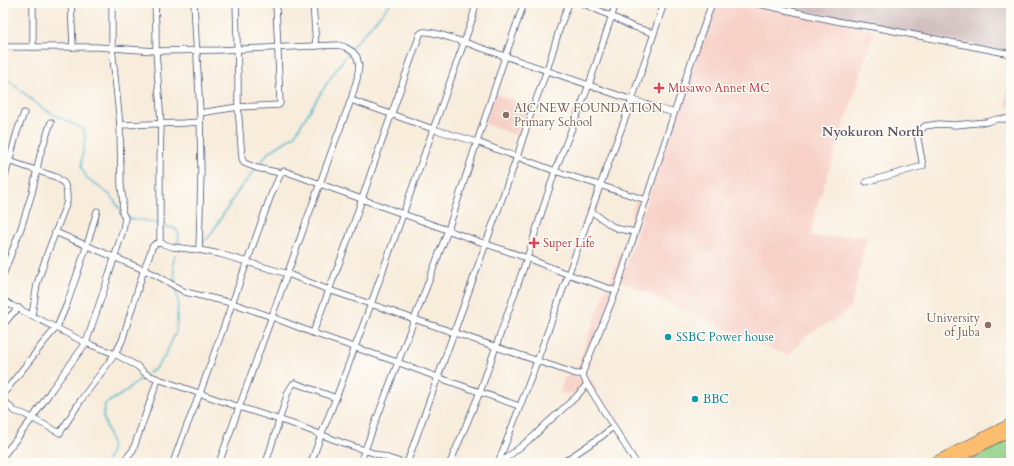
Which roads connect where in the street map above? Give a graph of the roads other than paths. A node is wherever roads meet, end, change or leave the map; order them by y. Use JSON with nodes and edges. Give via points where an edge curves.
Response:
{"nodes":[{"id":1,"x":33,"y":3,"type":"edge"},
{"id":2,"x":70,"y":3,"type":"edge"},
{"id":3,"x":112,"y":3,"type":"edge"},
{"id":4,"x":155,"y":3,"type":"edge"},
{"id":5,"x":194,"y":3,"type":"edge"},
{"id":6,"x":236,"y":3,"type":"edge"},
{"id":7,"x":276,"y":3,"type":"edge"},
{"id":8,"x":313,"y":3,"type":"edge"},
{"id":9,"x":476,"y":3,"type":"edge"},
{"id":10,"x":524,"y":3,"type":"edge"},
{"id":11,"x":569,"y":3,"type":"edge"},
{"id":12,"x":582,"y":3,"type":"edge"},
{"id":13,"x":616,"y":3,"type":"edge"},
{"id":14,"x":664,"y":3,"type":"edge"},
{"id":15,"x":712,"y":3,"type":"edge"},
{"id":16,"x":754,"y":3,"type":"edge"},
{"id":17,"x":611,"y":16,"type":"junction"},
{"id":18,"x":653,"y":33,"type":"junction"},
{"id":19,"x":464,"y":42,"type":"junction"},
{"id":20,"x":316,"y":46,"type":"junction"},
{"id":21,"x":3,"y":47,"type":"edge"},
{"id":22,"x":33,"y":47,"type":"junction"},
{"id":23,"x":73,"y":47,"type":"junction"},
{"id":24,"x":112,"y":48,"type":"junction"},
{"id":25,"x":278,"y":48,"type":"junction"},
{"id":26,"x":238,"y":49,"type":"junction"},
{"id":27,"x":156,"y":51,"type":"junction"},
{"id":28,"x":196,"y":51,"type":"junction"},
{"id":29,"x":1011,"y":54,"type":"edge"},
{"id":30,"x":505,"y":57,"type":"junction"},
{"id":31,"x":547,"y":70,"type":"junction"},
{"id":32,"x":589,"y":84,"type":"junction"},
{"id":33,"x":351,"y":100,"type":"junction"},
{"id":34,"x":632,"y":100,"type":"junction"},
{"id":35,"x":238,"y":107,"type":"junction"},
{"id":36,"x":200,"y":112,"type":"junction"},
{"id":37,"x":24,"y":113,"type":"dead end"},
{"id":38,"x":674,"y":113,"type":"junction"},
{"id":39,"x":392,"y":114,"type":"junction"},
{"id":40,"x":1011,"y":119,"type":"edge"},
{"id":41,"x":51,"y":122,"type":"dead end"},
{"id":42,"x":200,"y":122,"type":"junction"},
{"id":43,"x":161,"y":124,"type":"junction"},
{"id":44,"x":120,"y":125,"type":"junction"},
{"id":45,"x":433,"y":129,"type":"junction"},
{"id":46,"x":477,"y":142,"type":"junction"},
{"id":47,"x":517,"y":157,"type":"junction"},
{"id":48,"x":3,"y":159,"type":"edge"},
{"id":49,"x":9,"y":161,"type":"junction"},
{"id":50,"x":37,"y":171,"type":"junction"},
{"id":51,"x":555,"y":171,"type":"junction"},
{"id":52,"x":280,"y":173,"type":"junction"},
{"id":53,"x":866,"y":182,"type":"dead end"},
{"id":54,"x":3,"y":184,"type":"edge"},
{"id":55,"x":320,"y":184,"type":"junction"},
{"id":56,"x":600,"y":186,"type":"junction"},
{"id":57,"x":361,"y":199,"type":"junction"},
{"id":58,"x":646,"y":200,"type":"junction"},
{"id":59,"x":97,"y":211,"type":"dead end"},
{"id":60,"x":591,"y":211,"type":"junction"},
{"id":61,"x":403,"y":214,"type":"junction"},
{"id":62,"x":448,"y":230,"type":"junction"},
{"id":63,"x":55,"y":232,"type":"junction"},
{"id":64,"x":635,"y":232,"type":"junction"},
{"id":65,"x":160,"y":244,"type":"junction"},
{"id":66,"x":486,"y":244,"type":"junction"},
{"id":67,"x":86,"y":245,"type":"junction"},
{"id":68,"x":199,"y":250,"type":"junction"},
{"id":69,"x":114,"y":258,"type":"junction"},
{"id":70,"x":527,"y":258,"type":"junction"},
{"id":71,"x":247,"y":262,"type":"junction"},
{"id":72,"x":144,"y":269,"type":"junction"},
{"id":73,"x":288,"y":274,"type":"junction"},
{"id":74,"x":568,"y":274,"type":"junction"},
{"id":75,"x":3,"y":275,"type":"edge"},
{"id":76,"x":329,"y":290,"type":"junction"},
{"id":77,"x":616,"y":291,"type":"junction"},
{"id":78,"x":3,"y":300,"type":"edge"},
{"id":79,"x":232,"y":303,"type":"junction"},
{"id":80,"x":371,"y":304,"type":"junction"},
{"id":81,"x":19,"y":308,"type":"junction"},
{"id":82,"x":32,"y":315,"type":"junction"},
{"id":83,"x":272,"y":317,"type":"junction"},
{"id":84,"x":414,"y":319,"type":"junction"},
{"id":85,"x":3,"y":325,"type":"edge"},
{"id":86,"x":57,"y":327,"type":"junction"},
{"id":87,"x":313,"y":333,"type":"junction"},
{"id":88,"x":454,"y":333,"type":"junction"},
{"id":89,"x":86,"y":343,"type":"junction"},
{"id":90,"x":354,"y":347,"type":"junction"},
{"id":91,"x":496,"y":347,"type":"junction"},
{"id":92,"x":115,"y":354,"type":"junction"},
{"id":93,"x":537,"y":361,"type":"junction"},
{"id":94,"x":397,"y":362,"type":"junction"},
{"id":95,"x":582,"y":374,"type":"junction"},
{"id":96,"x":437,"y":378,"type":"junction"},
{"id":97,"x":158,"y":379,"type":"junction"},
{"id":98,"x":587,"y":384,"type":"junction"},
{"id":99,"x":480,"y":392,"type":"junction"},
{"id":100,"x":200,"y":393,"type":"junction"},
{"id":101,"x":3,"y":394,"type":"edge"},
{"id":102,"x":336,"y":398,"type":"junction"},
{"id":103,"x":3,"y":400,"type":"edge"},
{"id":104,"x":520,"y":406,"type":"junction"},
{"id":105,"x":239,"y":407,"type":"junction"},
{"id":106,"x":32,"y":419,"type":"junction"},
{"id":107,"x":279,"y":420,"type":"junction"},
{"id":108,"x":1011,"y":423,"type":"edge"},
{"id":109,"x":614,"y":428,"type":"junction"},
{"id":110,"x":1011,"y":431,"type":"edge"},
{"id":111,"x":321,"y":435,"type":"junction"},
{"id":112,"x":365,"y":451,"type":"junction"},
{"id":113,"x":3,"y":456,"type":"edge"},
{"id":114,"x":122,"y":463,"type":"edge"},
{"id":115,"x":174,"y":463,"type":"edge"},
{"id":116,"x":219,"y":463,"type":"edge"},
{"id":117,"x":266,"y":463,"type":"edge"},
{"id":118,"x":311,"y":463,"type":"edge"},
{"id":119,"x":360,"y":463,"type":"edge"},
{"id":120,"x":403,"y":463,"type":"edge"},
{"id":121,"x":407,"y":463,"type":"edge"},
{"id":122,"x":450,"y":463,"type":"edge"},
{"id":123,"x":499,"y":463,"type":"edge"},
{"id":124,"x":562,"y":463,"type":"edge"},
{"id":125,"x":636,"y":463,"type":"edge"},
{"id":126,"x":932,"y":463,"type":"edge"},
{"id":127,"x":949,"y":463,"type":"edge"}],
"edges":[{"from":1,"to":22,"type":"street"},
{"from":2,"to":23,"type":"street"},
{"from":3,"to":24,"type":"street"},
{"from":4,"to":27,"type":"street"},
{"from":5,"to":28,"type":"street"},
{"from":6,"to":26,"type":"street"},
{"from":7,"to":25,"type":"street"},
{"from":8,"to":20,"type":"street"},
{"from":9,"to":19,"type":"street"},
{"from":10,"to":30,"type":"street"},
{"from":11,"to":31,"type":"street"},
{"from":12,"to":17,"type":"street"},
{"from":13,"to":17,"type":"street"},
{"from":14,"to":18,"type":"street"},
{"from":15,"to":38,"type":"street"},
{"from":16,"to":29,"type":"street"},
{"from":17,"to":18,"type":"street"},
{"from":17,"to":32,"type":"street"},
{"from":18,"to":34,"type":"street"},
{"from":19,"to":30,"type":"street"},
{"from":19,"to":39,"type":"street","via":[[441,34],[422,32]]},
{"from":19,"to":45,"type":"street"},
{"from":20,"to":25,"type":"street"},
{"from":20,"to":33,"type":"street","via":[[338,45],[350,50],[357,57],[360,66]]},
{"from":21,"to":22,"type":"street"},
{"from":22,"to":23,"type":"street"},
{"from":23,"to":24,"type":"street"},
{"from":24,"to":27,"type":"street"},
{"from":24,"to":44,"type":"street"},
{"from":25,"to":26,"type":"street"},
{"from":25,"to":35,"type":"street","via":[[280,105]]},
{"from":26,"to":28,"type":"street"},
{"from":26,"to":35,"type":"street"},
{"from":27,"to":28,"type":"street"},
{"from":27,"to":43,"type":"street"},
{"from":28,"to":36,"type":"street"},
{"from":30,"to":31,"type":"street"},
{"from":30,"to":46,"type":"street"},
{"from":31,"to":32,"type":"street"},
{"from":31,"to":47,"type":"street"},
{"from":32,"to":34,"type":"street"},
{"from":32,"to":51,"type":"street"},
{"from":33,"to":39,"type":"street"},
{"from":33,"to":55,"type":"street"},
{"from":34,"to":38,"type":"street"},
{"from":34,"to":56,"type":"street"},
{"from":35,"to":36,"type":"street"},
{"from":35,"to":52,"type":"street","via":[[244,164]]},
{"from":36,"to":42,"type":"street"},
{"from":37,"to":49,"type":"street"},
{"from":38,"to":58,"type":"street"},
{"from":39,"to":45,"type":"street"},
{"from":39,"to":57,"type":"street"},
{"from":40,"to":53,"type":"street","via":[[925,126],[916,134],[923,166]]},
{"from":41,"to":50,"type":"street"},
{"from":42,"to":43,"type":"street"},
{"from":42,"to":68,"type":"street"},
{"from":43,"to":44,"type":"street"},
{"from":43,"to":65,"type":"street"},
{"from":44,"to":69,"type":"street","via":[[122,212],[125,218]]},
{"from":45,"to":46,"type":"street"},
{"from":45,"to":61,"type":"street"},
{"from":46,"to":47,"type":"street"},
{"from":46,"to":62,"type":"street"},
{"from":47,"to":51,"type":"street"},
{"from":47,"to":66,"type":"street"},
{"from":48,"to":49,"type":"street"},
{"from":49,"to":50,"type":"street"},
{"from":49,"to":54,"type":"street"},
{"from":50,"to":63,"type":"street","via":[[56,177],[66,188],[67,202]]},
{"from":50,"to":75,"type":"street","via":[[21,228]]},
{"from":51,"to":56,"type":"street"},
{"from":51,"to":70,"type":"street"},
{"from":52,"to":55,"type":"street","via":[[284,171]]},
{"from":52,"to":71,"type":"street"},
{"from":55,"to":57,"type":"street"},
{"from":55,"to":73,"type":"street"},
{"from":56,"to":58,"type":"street"},
{"from":56,"to":60,"type":"street"},
{"from":57,"to":61,"type":"street"},
{"from":57,"to":76,"type":"street"},
{"from":58,"to":64,"type":"street"},
{"from":59,"to":67,"type":"street"},
{"from":60,"to":64,"type":"street","via":[[612,226]]},
{"from":60,"to":74,"type":"street"},
{"from":61,"to":62,"type":"street"},
{"from":61,"to":80,"type":"street"},
{"from":62,"to":66,"type":"street"},
{"from":62,"to":84,"type":"street"},
{"from":63,"to":67,"type":"street"},
{"from":63,"to":82,"type":"street","via":[[37,284]]},
{"from":64,"to":77,"type":"street"},
{"from":65,"to":68,"type":"street"},
{"from":65,"to":72,"type":"street","via":[[152,247]]},
{"from":66,"to":70,"type":"street"},
{"from":66,"to":88,"type":"street"},
{"from":67,"to":69,"type":"street"},
{"from":67,"to":86,"type":"street"},
{"from":68,"to":71,"type":"street"},
{"from":69,"to":72,"type":"street"},
{"from":69,"to":89,"type":"street"},
{"from":70,"to":74,"type":"street"},
{"from":70,"to":91,"type":"street"},
{"from":71,"to":73,"type":"street"},
{"from":71,"to":79,"type":"street"},
{"from":72,"to":79,"type":"street","via":[[185,292]]},
{"from":72,"to":92,"type":"street","via":[[122,341]]},
{"from":73,"to":76,"type":"street"},
{"from":73,"to":83,"type":"street"},
{"from":74,"to":77,"type":"street"},
{"from":74,"to":93,"type":"street"},
{"from":76,"to":80,"type":"street"},
{"from":76,"to":87,"type":"street"},
{"from":77,"to":95,"type":"street"},
{"from":78,"to":81,"type":"street"},
{"from":79,"to":83,"type":"street"},
{"from":79,"to":100,"type":"street"},
{"from":80,"to":84,"type":"street"},
{"from":80,"to":90,"type":"street"},
{"from":81,"to":82,"type":"street"},
{"from":81,"to":85,"type":"street"},
{"from":82,"to":86,"type":"street"},
{"from":83,"to":87,"type":"street"},
{"from":83,"to":105,"type":"street"},
{"from":84,"to":88,"type":"street"},
{"from":84,"to":94,"type":"street"},
{"from":86,"to":89,"type":"street"},
{"from":86,"to":101,"type":"street"},
{"from":87,"to":90,"type":"street"},
{"from":88,"to":91,"type":"street"},
{"from":88,"to":96,"type":"street"},
{"from":89,"to":92,"type":"street"},
{"from":89,"to":106,"type":"street"},
{"from":90,"to":94,"type":"street"},
{"from":90,"to":102,"type":"street"},
{"from":91,"to":93,"type":"street"},
{"from":91,"to":99,"type":"street"},
{"from":92,"to":97,"type":"street"},
{"from":92,"to":106,"type":"street","via":[[60,433]]},
{"from":93,"to":95,"type":"street"},
{"from":93,"to":104,"type":"street"},
{"from":94,"to":96,"type":"street"},
{"from":94,"to":112,"type":"street"},
{"from":95,"to":98,"type":"street"},
{"from":96,"to":99,"type":"street"},
{"from":96,"to":121,"type":"street"},
{"from":97,"to":100,"type":"street"},
{"from":97,"to":114,"type":"street","via":[[133,450]]},
{"from":98,"to":109,"type":"street"},
{"from":98,"to":123,"type":"street","via":[[534,436]]},
{"from":99,"to":104,"type":"street"},
{"from":99,"to":122,"type":"street"},
{"from":100,"to":105,"type":"street"},
{"from":100,"to":115,"type":"street"},
{"from":102,"to":107,"type":"street","via":[[295,383],[288,392]]},
{"from":102,"to":111,"type":"street"},
{"from":103,"to":106,"type":"street","via":[[14,411]]},
{"from":104,"to":123,"type":"street"},
{"from":105,"to":107,"type":"street"},
{"from":105,"to":116,"type":"street"},
{"from":106,"to":113,"type":"street"},
{"from":107,"to":111,"type":"street"},
{"from":107,"to":117,"type":"street"},
{"from":108,"to":126,"type":"main road"},
{"from":109,"to":124,"type":"street"},
{"from":109,"to":125,"type":"street"},
{"from":110,"to":127,"type":"main road"},
{"from":111,"to":112,"type":"street"},
{"from":111,"to":118,"type":"street"},
{"from":112,"to":119,"type":"street"},
{"from":112,"to":120,"type":"street"}]}
